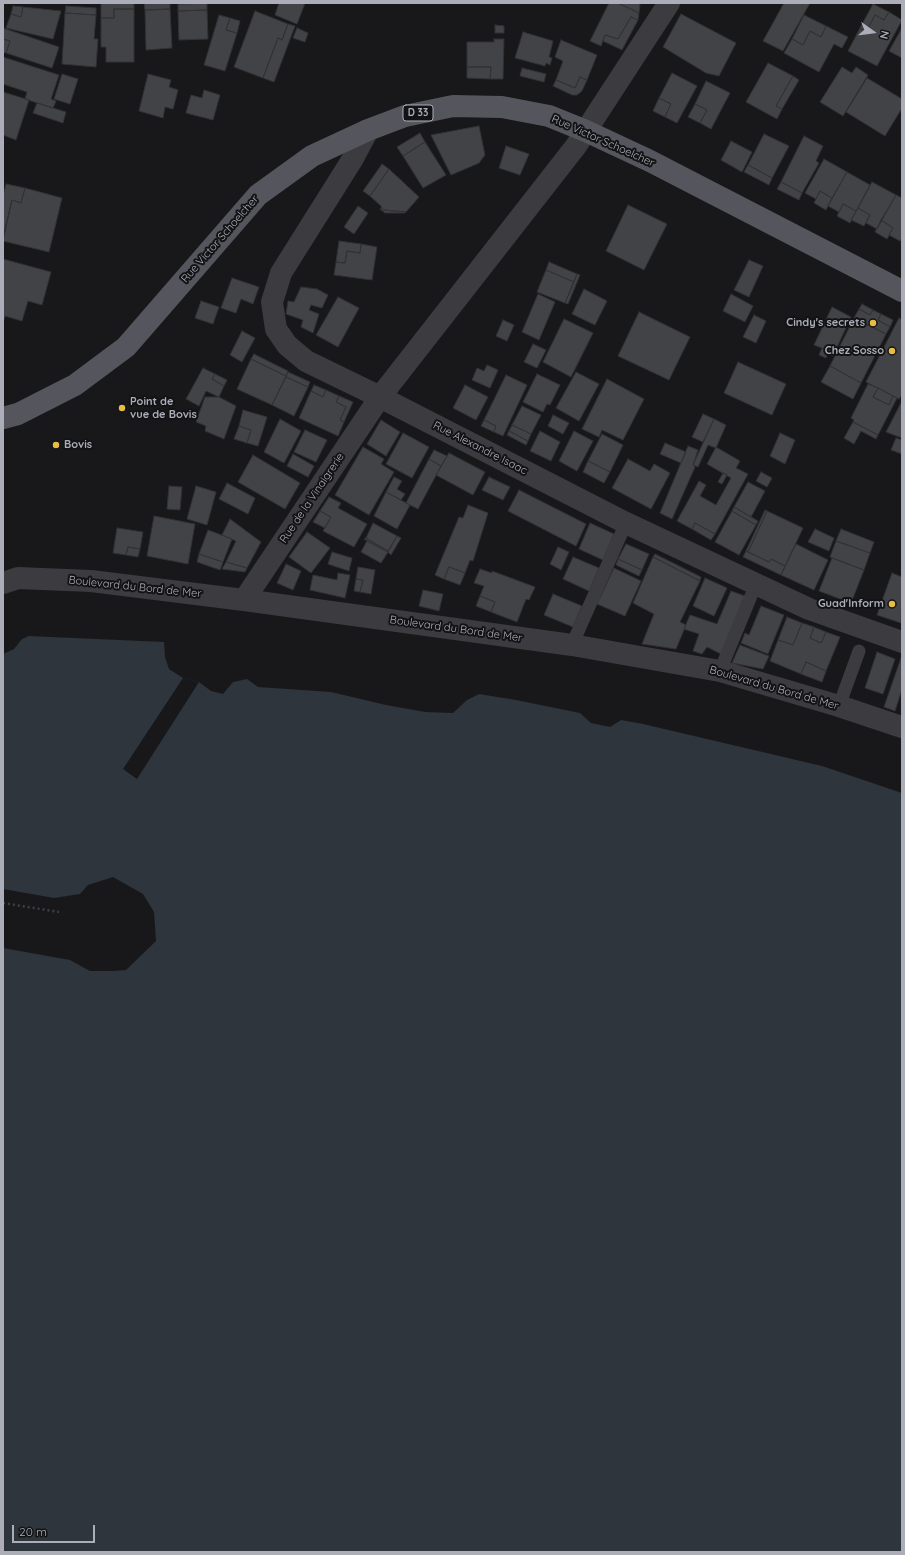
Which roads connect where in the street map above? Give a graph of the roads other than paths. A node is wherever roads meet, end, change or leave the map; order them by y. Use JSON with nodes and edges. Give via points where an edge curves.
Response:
{"nodes":[{"id":1,"x":669,"y":3,"type":"edge"},
{"id":2,"x":368,"y":130,"type":"junction"},
{"id":3,"x":586,"y":131,"type":"junction"},
{"id":4,"x":902,"y":291,"type":"edge"},
{"id":5,"x":380,"y":396,"type":"junction"},
{"id":6,"x":3,"y":418,"type":"edge"},
{"id":7,"x":626,"y":523,"type":"junction"},
{"id":8,"x":3,"y":583,"type":"edge"},
{"id":9,"x":756,"y":584,"type":"junction"},
{"id":10,"x":244,"y":600,"type":"junction"},
{"id":11,"x":902,"y":642,"type":"edge"},
{"id":12,"x":572,"y":645,"type":"junction"},
{"id":13,"x":859,"y":651,"type":"dead end"},
{"id":14,"x":720,"y":671,"type":"junction"},
{"id":15,"x":839,"y":706,"type":"junction"},
{"id":16,"x":902,"y":727,"type":"edge"}],
"edges":[{"from":1,"to":3,"type":"street","name":"Rue de la Vinaigrerie"},
{"from":2,"to":3,"type":"main road","name":"Rue Victor Schoelcher","number":"D 33","via":[[405,116],[453,106],[502,107],[548,116]]},
{"from":2,"to":5,"type":"street","name":"Rue Alexandre Isaac","via":[[281,273],[272,302],[276,329],[287,345],[306,361]]},
{"from":2,"to":6,"type":"main road","name":"Rue Victor Schoelcher","number":"D 33","via":[[312,156],[258,195],[126,347],[75,385],[18,414]]},
{"from":3,"to":4,"type":"main road","name":"Rue Victor Schoelcher","number":"D 33","via":[[650,161]]},
{"from":3,"to":5,"type":"street","name":"Rue de la Vinaigrerie"},
{"from":5,"to":7,"type":"street","name":"Rue Alexandre Isaac"},
{"from":5,"to":10,"type":"street","name":"Rue de la Vinaigrerie"},
{"from":7,"to":9,"type":"street","name":"Rue Alexandre Isaac"},
{"from":7,"to":12,"type":"lane"},
{"from":8,"to":10,"type":"street","name":"Boulevard du Bord de Mer","via":[[18,578],[91,580]]},
{"from":9,"to":11,"type":"street","name":"Rue Alexandre Isaac","via":[[809,609]]},
{"from":9,"to":14,"type":"lane"},
{"from":10,"to":12,"type":"street","name":"Boulevard du Bord de Mer"},
{"from":12,"to":14,"type":"street","name":"Boulevard du Bord de Mer"},
{"from":13,"to":15,"type":"lane"},
{"from":14,"to":15,"type":"street","name":"Boulevard du Bord de Mer"},
{"from":15,"to":16,"type":"street","name":"Boulevard du Bord de Mer"}]}
